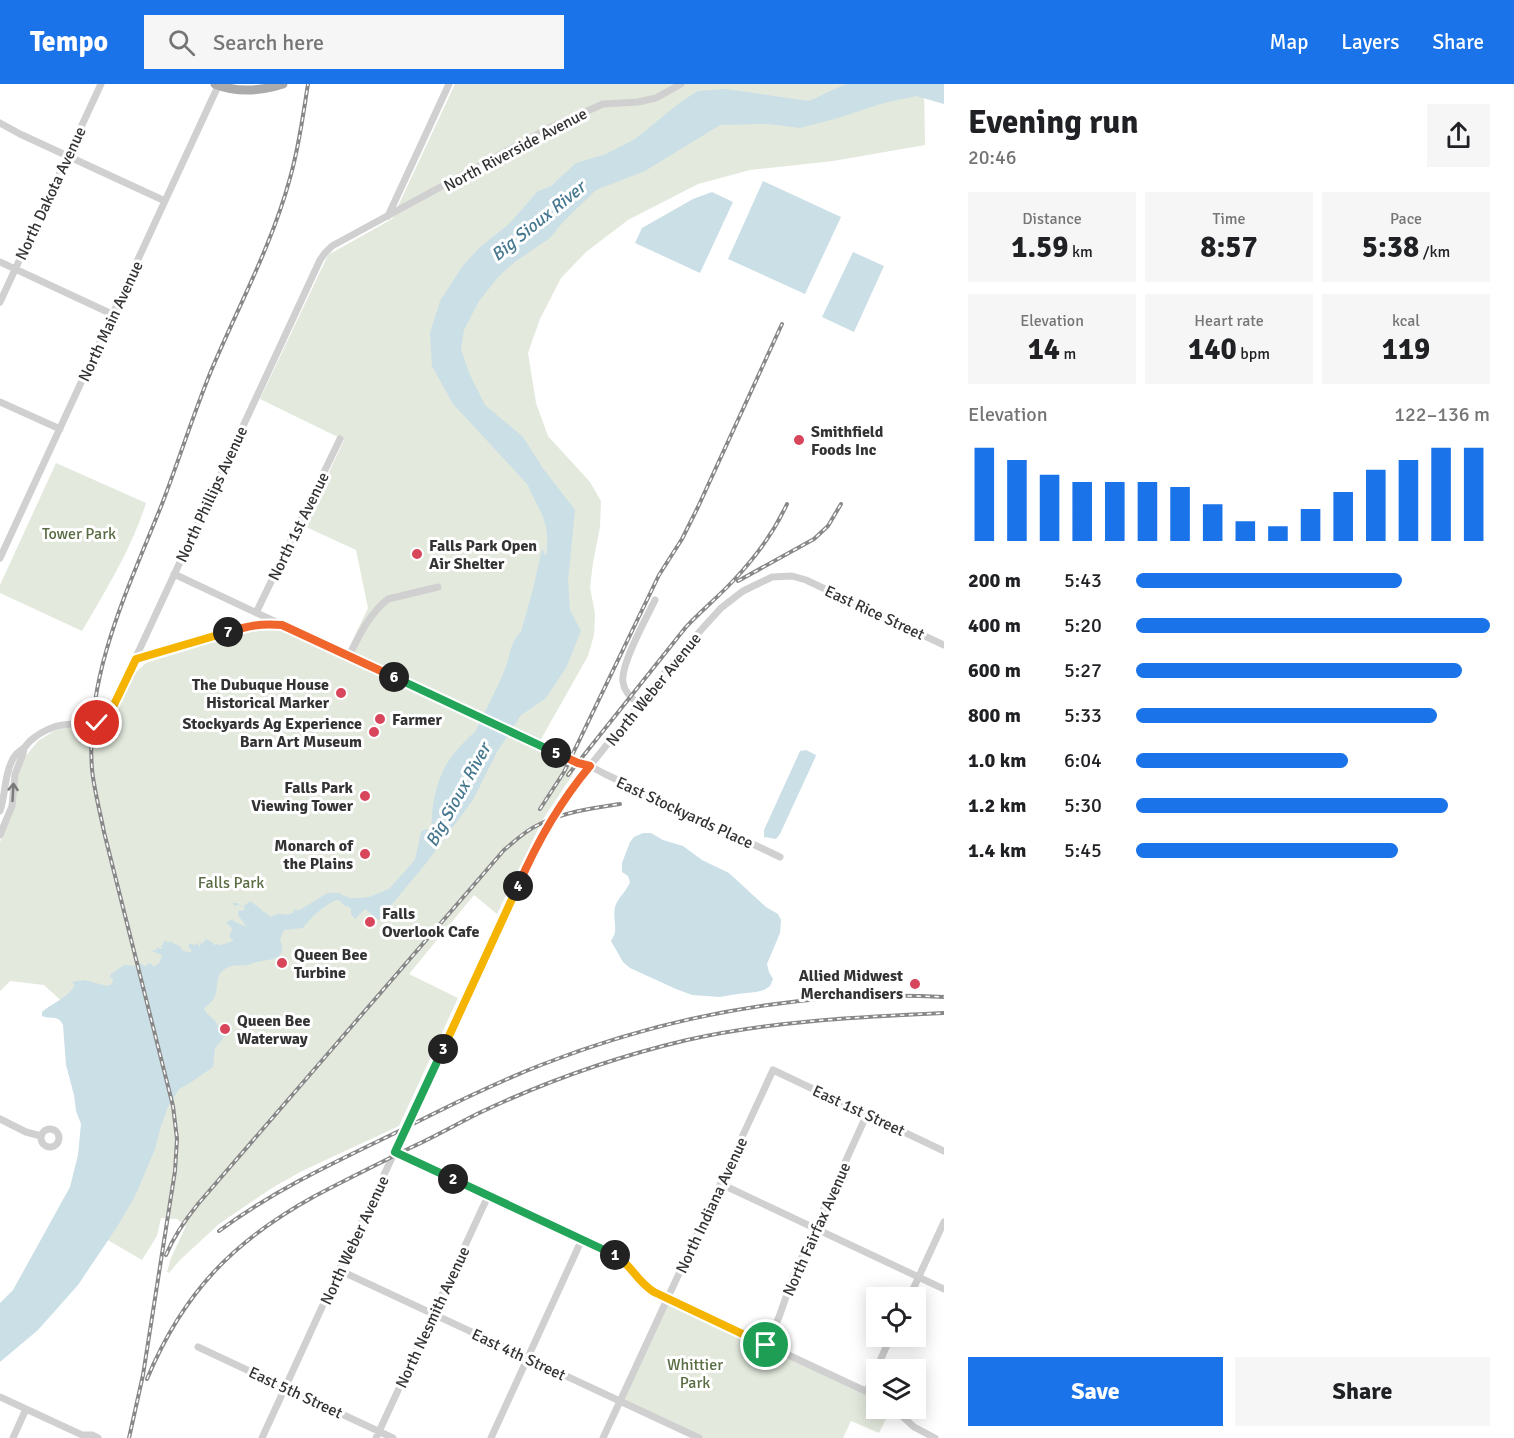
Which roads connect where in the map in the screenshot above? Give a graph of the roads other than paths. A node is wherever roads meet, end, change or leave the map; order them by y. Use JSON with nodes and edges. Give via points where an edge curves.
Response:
{"nodes":[{"id":1,"x":100,"y":84,"type":"edge"},
{"id":2,"x":218,"y":84,"type":"edge"},
{"id":3,"x":283,"y":84,"type":"edge"},
{"id":4,"x":449,"y":84,"type":"edge"},
{"id":5,"x":681,"y":84,"type":"edge"},
{"id":6,"x":0,"y":123,"type":"edge"},
{"id":7,"x":68,"y":156,"type":"junction"},
{"id":8,"x":165,"y":201,"type":"junction"},
{"id":9,"x":388,"y":216,"type":"junction"},
{"id":10,"x":0,"y":262,"type":"edge"},
{"id":11,"x":15,"y":269,"type":"junction"},
{"id":12,"x":0,"y":302,"type":"edge"},
{"id":13,"x":114,"y":315,"type":"junction"},
{"id":14,"x":0,"y":402,"type":"edge"},
{"id":15,"x":60,"y":429,"type":"junction"},
{"id":16,"x":340,"y":439,"type":"dead end"},
{"id":17,"x":4,"y":541,"type":"edge"},
{"id":18,"x":0,"y":558,"type":"edge"},
{"id":19,"x":174,"y":574,"type":"junction"},
{"id":20,"x":806,"y":580,"type":"joint"},
{"id":21,"x":438,"y":587,"type":"dead end"},
{"id":22,"x":655,"y":600,"type":"dead end"},
{"id":23,"x":256,"y":613,"type":"junction"},
{"id":24,"x":282,"y":625,"type":"junction"},
{"id":25,"x":944,"y":645,"type":"edge"},
{"id":26,"x":349,"y":656,"type":"junction"},
{"id":27,"x":136,"y":659,"type":"junction"},
{"id":28,"x":639,"y":704,"type":"junction"},
{"id":29,"x":24,"y":748,"type":"junction"},
{"id":30,"x":590,"y":766,"type":"junction"},
{"id":31,"x":0,"y":811,"type":"edge"},
{"id":32,"x":2,"y":826,"type":"edge"},
{"id":33,"x":0,"y":836,"type":"edge"},
{"id":34,"x":780,"y":857,"type":"dead end"},
{"id":35,"x":773,"y":1070,"type":"joint"},
{"id":36,"x":867,"y":1114,"type":"junction"},
{"id":37,"x":0,"y":1119,"type":"edge"},
{"id":38,"x":41,"y":1136,"type":"dead end"},
{"id":39,"x":944,"y":1150,"type":"edge"},
{"id":40,"x":395,"y":1152,"type":"junction"},
{"id":41,"x":721,"y":1184,"type":"junction"},
{"id":42,"x":488,"y":1196,"type":"junction"},
{"id":43,"x":944,"y":1222,"type":"edge"},
{"id":44,"x":814,"y":1228,"type":"junction"},
{"id":45,"x":582,"y":1239,"type":"junction"},
{"id":46,"x":339,"y":1270,"type":"junction"},
{"id":47,"x":919,"y":1277,"type":"junction"},
{"id":48,"x":914,"y":1287,"type":"edge"},
{"id":49,"x":944,"y":1289,"type":"edge"},
{"id":50,"x":668,"y":1299,"type":"junction"},
{"id":51,"x":433,"y":1314,"type":"junction"},
{"id":52,"x":766,"y":1345,"type":"junction"},
{"id":53,"x":198,"y":1347,"type":"dead end"},
{"id":54,"x":527,"y":1358,"type":"junction"},
{"id":55,"x":286,"y":1388,"type":"junction"},
{"id":56,"x":866,"y":1391,"type":"edge"},
{"id":57,"x":0,"y":1397,"type":"edge"},
{"id":58,"x":620,"y":1401,"type":"junction"},
{"id":59,"x":26,"y":1409,"type":"junction"},
{"id":60,"x":905,"y":1419,"type":"edge"},
{"id":61,"x":378,"y":1435,"type":"edge"},
{"id":62,"x":83,"y":1437,"type":"edge"},
{"id":63,"x":13,"y":1438,"type":"edge"},
{"id":64,"x":98,"y":1438,"type":"edge"},
{"id":65,"x":262,"y":1438,"type":"edge"},
{"id":66,"x":393,"y":1438,"type":"edge"},
{"id":67,"x":490,"y":1438,"type":"edge"},
{"id":68,"x":603,"y":1438,"type":"edge"},
{"id":69,"x":699,"y":1438,"type":"edge"},
{"id":70,"x":934,"y":1438,"type":"edge"}],
"edges":[{"from":1,"to":7,"type":"street","name":"North Dakota Avenue"},
{"from":2,"to":3,"type":"main road","via":[[252,90]]},
{"from":2,"to":8,"type":"street","name":"North Main Avenue"},
{"from":4,"to":9,"type":"street"},
{"from":5,"to":9,"type":"street","name":"North Riverside Avenue","via":[[656,98],[603,104],[578,115]]},
{"from":6,"to":7,"type":"street"},
{"from":7,"to":8,"type":"street"},
{"from":7,"to":11,"type":"street","name":"North Dakota Avenue"},
{"from":8,"to":13,"type":"street","name":"North Main Avenue"},
{"from":9,"to":19,"type":"street","name":"North Phillips Avenue","via":[[332,246],[320,260]]},
{"from":10,"to":11,"type":"street"},
{"from":11,"to":12,"type":"street","name":"North Dakota Avenue"},
{"from":11,"to":13,"type":"street"},
{"from":13,"to":15,"type":"street","name":"North Main Avenue"},
{"from":14,"to":15,"type":"street"},
{"from":15,"to":17,"type":"street","name":"North Main Avenue"},
{"from":16,"to":23,"type":"street","name":"North 1st Avenue"},
{"from":17,"to":18,"type":"street","name":"North Main Avenue"},
{"from":19,"to":23,"type":"street","name":"East Stockyards Place"},
{"from":19,"to":27,"type":"street","name":"North Phillips Avenue"},
{"from":20,"to":25,"type":"street","name":"East Rice Street"},
{"from":20,"to":28,"type":"street","name":"North Weber Avenue","via":[[772,577],[737,594],[694,636]]},
{"from":21,"to":26,"type":"street","via":[[388,599],[363,628]]},
{"from":22,"to":28,"type":"street","via":[[622,678],[628,694]]},
{"from":23,"to":24,"type":"street","name":"East Stockyards Place"},
{"from":24,"to":26,"type":"street","name":"East Stockyards Place"},
{"from":24,"to":27,"type":"street","via":[[249,625]]},
{"from":26,"to":30,"type":"street","name":"East Stockyards Place"},
{"from":27,"to":29,"type":"street","name":"North Phillips Avenue","via":[[106,718],[97,723],[55,726],[37,735]]},
{"from":28,"to":30,"type":"street","name":"North Weber Avenue"},
{"from":29,"to":31,"type":"street","name":"North Phillips Avenue","via":[[18,751],[8,770]]},
{"from":32,"to":29,"type":"street","one_way":true,"via":[[12,806],[15,774]]},
{"from":30,"to":34,"type":"street","name":"East Stockyards Place"},
{"from":30,"to":40,"type":"street","name":"North Weber Avenue","via":[[558,808],[535,848]]},
{"from":32,"to":33,"type":"street"},
{"from":35,"to":36,"type":"street","name":"East 1st Street"},
{"from":35,"to":41,"type":"street","name":"North Indiana Avenue"},
{"from":36,"to":39,"type":"street","name":"East 1st Street"},
{"from":36,"to":44,"type":"street","name":"North Fairfax Avenue"},
{"from":37,"to":38,"type":"street"},
{"from":40,"to":42,"type":"street"},
{"from":40,"to":46,"type":"street","name":"North Weber Avenue"},
{"from":41,"to":44,"type":"street"},
{"from":41,"to":50,"type":"street","name":"North Indiana Avenue"},
{"from":42,"to":45,"type":"street"},
{"from":42,"to":51,"type":"street","name":"North Nesmith Avenue"},
{"from":43,"to":47,"type":"street"},
{"from":44,"to":47,"type":"street"},
{"from":44,"to":52,"type":"street","name":"North Fairfax Avenue"},
{"from":45,"to":50,"type":"street","via":[[619,1257],[644,1285]]},
{"from":45,"to":54,"type":"street"},
{"from":46,"to":51,"type":"street","name":"East 4th Street"},
{"from":46,"to":55,"type":"street","name":"North Weber Avenue"},
{"from":47,"to":48,"type":"street"},
{"from":47,"to":49,"type":"street"},
{"from":50,"to":52,"type":"street"},
{"from":50,"to":58,"type":"street","name":"North Indiana Avenue"},
{"from":51,"to":54,"type":"street","name":"East 4th Street"},
{"from":51,"to":61,"type":"street","name":"North Nesmith Avenue"},
{"from":52,"to":56,"type":"street"},
{"from":53,"to":55,"type":"street","name":"East 5th Street"},
{"from":54,"to":58,"type":"street","name":"East 4th Street"},
{"from":54,"to":67,"type":"street"},
{"from":55,"to":61,"type":"street","name":"East 5th Street"},
{"from":55,"to":65,"type":"street","name":"North Weber Avenue"},
{"from":57,"to":59,"type":"street"},
{"from":58,"to":68,"type":"street","name":"North Indiana Avenue"},
{"from":58,"to":69,"type":"street","name":"East 4th Street"},
{"from":59,"to":62,"type":"street"},
{"from":59,"to":63,"type":"street"},
{"from":60,"to":70,"type":"street"},
{"from":61,"to":66,"type":"street","name":"East 5th Street"},
{"from":62,"to":64,"type":"street"}]}
